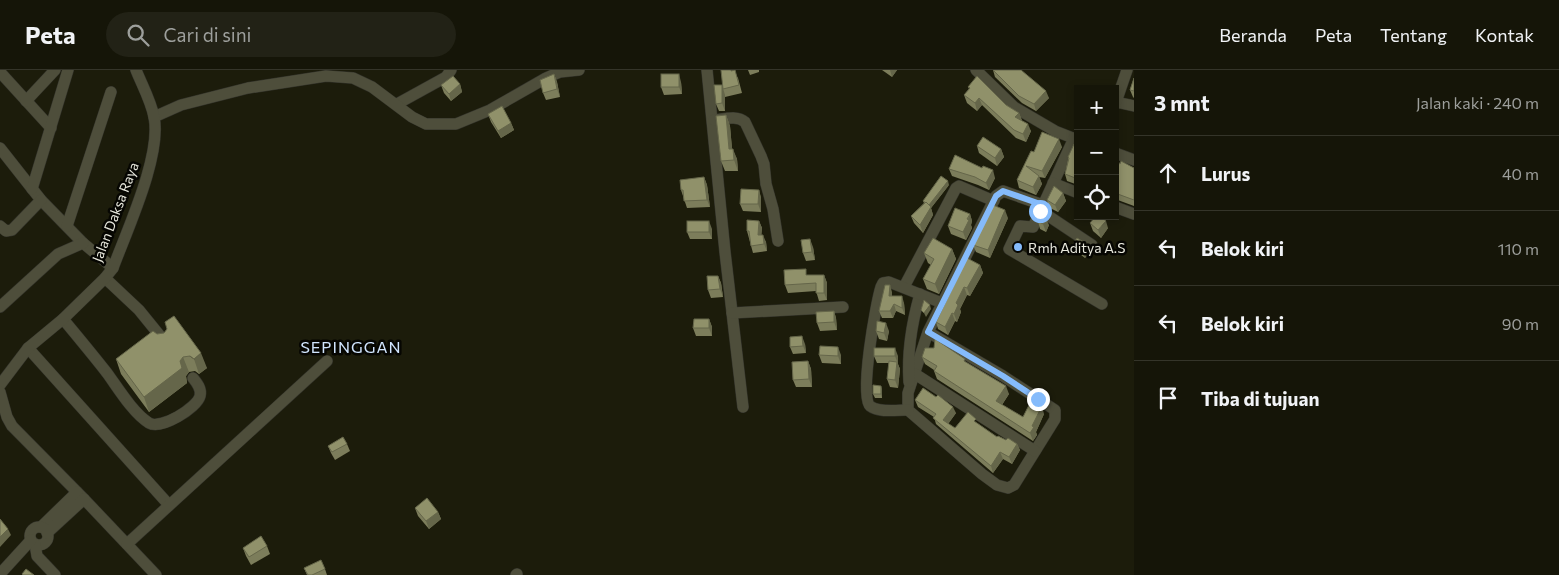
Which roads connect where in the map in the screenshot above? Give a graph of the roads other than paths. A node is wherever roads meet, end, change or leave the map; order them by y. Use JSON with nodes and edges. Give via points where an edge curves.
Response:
{"nodes":[{"id":1,"x":55,"y":70,"type":"edge"},
{"id":2,"x":68,"y":70,"type":"edge"},
{"id":3,"x":136,"y":70,"type":"edge"},
{"id":4,"x":451,"y":70,"type":"edge"},
{"id":5,"x":579,"y":70,"type":"edge"},
{"id":6,"x":707,"y":70,"type":"edge"},
{"id":7,"x":976,"y":70,"type":"edge"},
{"id":8,"x":1127,"y":70,"type":"edge"},
{"id":9,"x":0,"y":72,"type":"edge"},
{"id":10,"x":111,"y":92,"type":"dead end"},
{"id":11,"x":1119,"y":94,"type":"edge"},
{"id":12,"x":26,"y":101,"type":"junction"},
{"id":13,"x":397,"y":104,"type":"junction"},
{"id":14,"x":1119,"y":104,"type":"edge"},
{"id":15,"x":1134,"y":106,"type":"edge"},
{"id":16,"x":154,"y":117,"type":"junction"},
{"id":17,"x":712,"y":120,"type":"junction"},
{"id":18,"x":51,"y":128,"type":"junction"},
{"id":19,"x":1074,"y":138,"type":"edge"},
{"id":20,"x":1074,"y":143,"type":"edge"},
{"id":21,"x":0,"y":148,"type":"edge"},
{"id":22,"x":1119,"y":154,"type":"edge"},
{"id":23,"x":1134,"y":160,"type":"edge"},
{"id":24,"x":1053,"y":183,"type":"junction"},
{"id":25,"x":32,"y":189,"type":"junction"},
{"id":26,"x":1074,"y":191,"type":"edge"},
{"id":27,"x":40,"y":200,"type":"junction"},
{"id":28,"x":994,"y":201,"type":"junction"},
{"id":29,"x":1042,"y":208,"type":"junction"},
{"id":30,"x":1119,"y":208,"type":"edge"},
{"id":31,"x":1134,"y":214,"type":"edge"},
{"id":32,"x":0,"y":226,"type":"edge"},
{"id":33,"x":67,"y":226,"type":"junction"},
{"id":34,"x":778,"y":241,"type":"dead end"},
{"id":35,"x":83,"y":243,"type":"junction"},
{"id":36,"x":1092,"y":245,"type":"dead end"},
{"id":37,"x":113,"y":268,"type":"junction"},
{"id":38,"x":105,"y":278,"type":"junction"},
{"id":39,"x":904,"y":287,"type":"junction"},
{"id":40,"x":920,"y":294,"type":"junction"},
{"id":41,"x":2,"y":301,"type":"edge"},
{"id":42,"x":942,"y":304,"type":"junction"},
{"id":43,"x":1102,"y":304,"type":"dead end"},
{"id":44,"x":843,"y":307,"type":"dead end"},
{"id":45,"x":732,"y":313,"type":"junction"},
{"id":46,"x":63,"y":319,"type":"junction"},
{"id":47,"x":928,"y":332,"type":"junction"},
{"id":48,"x":165,"y":342,"type":"edge"},
{"id":49,"x":28,"y":348,"type":"junction"},
{"id":50,"x":327,"y":361,"type":"dead end"},
{"id":51,"x":915,"y":374,"type":"junction"},
{"id":52,"x":194,"y":378,"type":"dead end"},
{"id":53,"x":0,"y":384,"type":"edge"},
{"id":54,"x":910,"y":386,"type":"junction"},
{"id":55,"x":0,"y":392,"type":"edge"},
{"id":56,"x":744,"y":407,"type":"dead end"},
{"id":57,"x":908,"y":410,"type":"junction"},
{"id":58,"x":1035,"y":451,"type":"junction"},
{"id":59,"x":81,"y":495,"type":"junction"},
{"id":60,"x":169,"y":505,"type":"junction"},
{"id":61,"x":33,"y":542,"type":"junction"},
{"id":62,"x":128,"y":544,"type":"junction"},
{"id":63,"x":0,"y":574,"type":"edge"},
{"id":64,"x":55,"y":575,"type":"edge"},
{"id":65,"x":156,"y":575,"type":"edge"}],
"edges":[{"from":1,"to":12,"type":"street"},
{"from":2,"to":18,"type":"street"},
{"from":3,"to":16,"type":"street","name":"Jalan Daksa Raya"},
{"from":4,"to":13,"type":"street","via":[[446,77]]},
{"from":5,"to":13,"type":"street","via":[[560,72],[546,78],[490,110],[456,124],[426,124]]},
{"from":6,"to":17,"type":"street"},
{"from":7,"to":19,"type":"street","via":[[1014,107]]},
{"from":8,"to":11,"type":"street"},
{"from":9,"to":12,"type":"street"},
{"from":10,"to":33,"type":"street"},
{"from":12,"to":18,"type":"street"},
{"from":13,"to":16,"type":"street","via":[[353,78],[326,76],[238,91],[181,105]]},
{"from":14,"to":15,"type":"street"},
{"from":16,"to":37,"type":"street","name":"Jalan Daksa Raya","via":[[153,153]]},
{"from":17,"to":34,"type":"street","via":[[736,118],[744,122],[764,164]]},
{"from":17,"to":45,"type":"street"},
{"from":18,"to":25,"type":"street"},
{"from":20,"to":24,"type":"street"},
{"from":21,"to":25,"type":"street"},
{"from":22,"to":23,"type":"street"},
{"from":24,"to":26,"type":"street"},
{"from":24,"to":29,"type":"street"},
{"from":25,"to":27,"type":"street"},
{"from":27,"to":32,"type":"street","via":[[12,230],[6,231]]},
{"from":27,"to":33,"type":"street"},
{"from":28,"to":29,"type":"street","via":[[1003,191]]},
{"from":28,"to":39,"type":"street","via":[[959,186],[956,188]]},
{"from":28,"to":42,"type":"street"},
{"from":29,"to":36,"type":"street"},
{"from":29,"to":43,"type":"street","via":[[1033,227],[1020,226],[1009,249]]},
{"from":30,"to":31,"type":"street"},
{"from":33,"to":35,"type":"street"},
{"from":35,"to":37,"type":"street"},
{"from":35,"to":41,"type":"street","via":[[58,254]]},
{"from":37,"to":38,"type":"street","name":"Jalan Daksa Raya"},
{"from":38,"to":46,"type":"street","name":"Jalan Daksa Raya"},
{"from":38,"to":48,"type":"street","via":[[139,310]]},
{"from":39,"to":40,"type":"street"},
{"from":39,"to":57,"type":"street","via":[[889,282],[880,287],[866,402],[876,409]]},
{"from":40,"to":42,"type":"street"},
{"from":40,"to":54,"type":"street","via":[[914,315]]},
{"from":42,"to":47,"type":"street"},
{"from":44,"to":45,"type":"street"},
{"from":45,"to":56,"type":"street"},
{"from":46,"to":49,"type":"street","name":"Jalan Daksa Raya"},
{"from":46,"to":52,"type":"street","via":[[130,405],[150,423],[165,423],[196,402],[200,388]]},
{"from":47,"to":51,"type":"street"},
{"from":47,"to":58,"type":"street","via":[[1055,410],[1055,419]]},
{"from":49,"to":53,"type":"street","name":"Jalan Daksa Raya"},
{"from":49,"to":60,"type":"street"},
{"from":50,"to":60,"type":"street"},
{"from":51,"to":54,"type":"street"},
{"from":51,"to":58,"type":"street"},
{"from":54,"to":57,"type":"street"},
{"from":55,"to":59,"type":"street","via":[[12,426]]},
{"from":57,"to":58,"type":"street","via":[[982,474],[1004,488],[1014,485]]},
{"from":59,"to":61,"type":"street","via":[[44,530],[46,542],[41,545]]},
{"from":59,"to":62,"type":"street"},
{"from":60,"to":62,"type":"street"},
{"from":61,"to":63,"type":"street"},
{"from":61,"to":64,"type":"street","via":[[38,556]]},
{"from":62,"to":65,"type":"street"}]}
